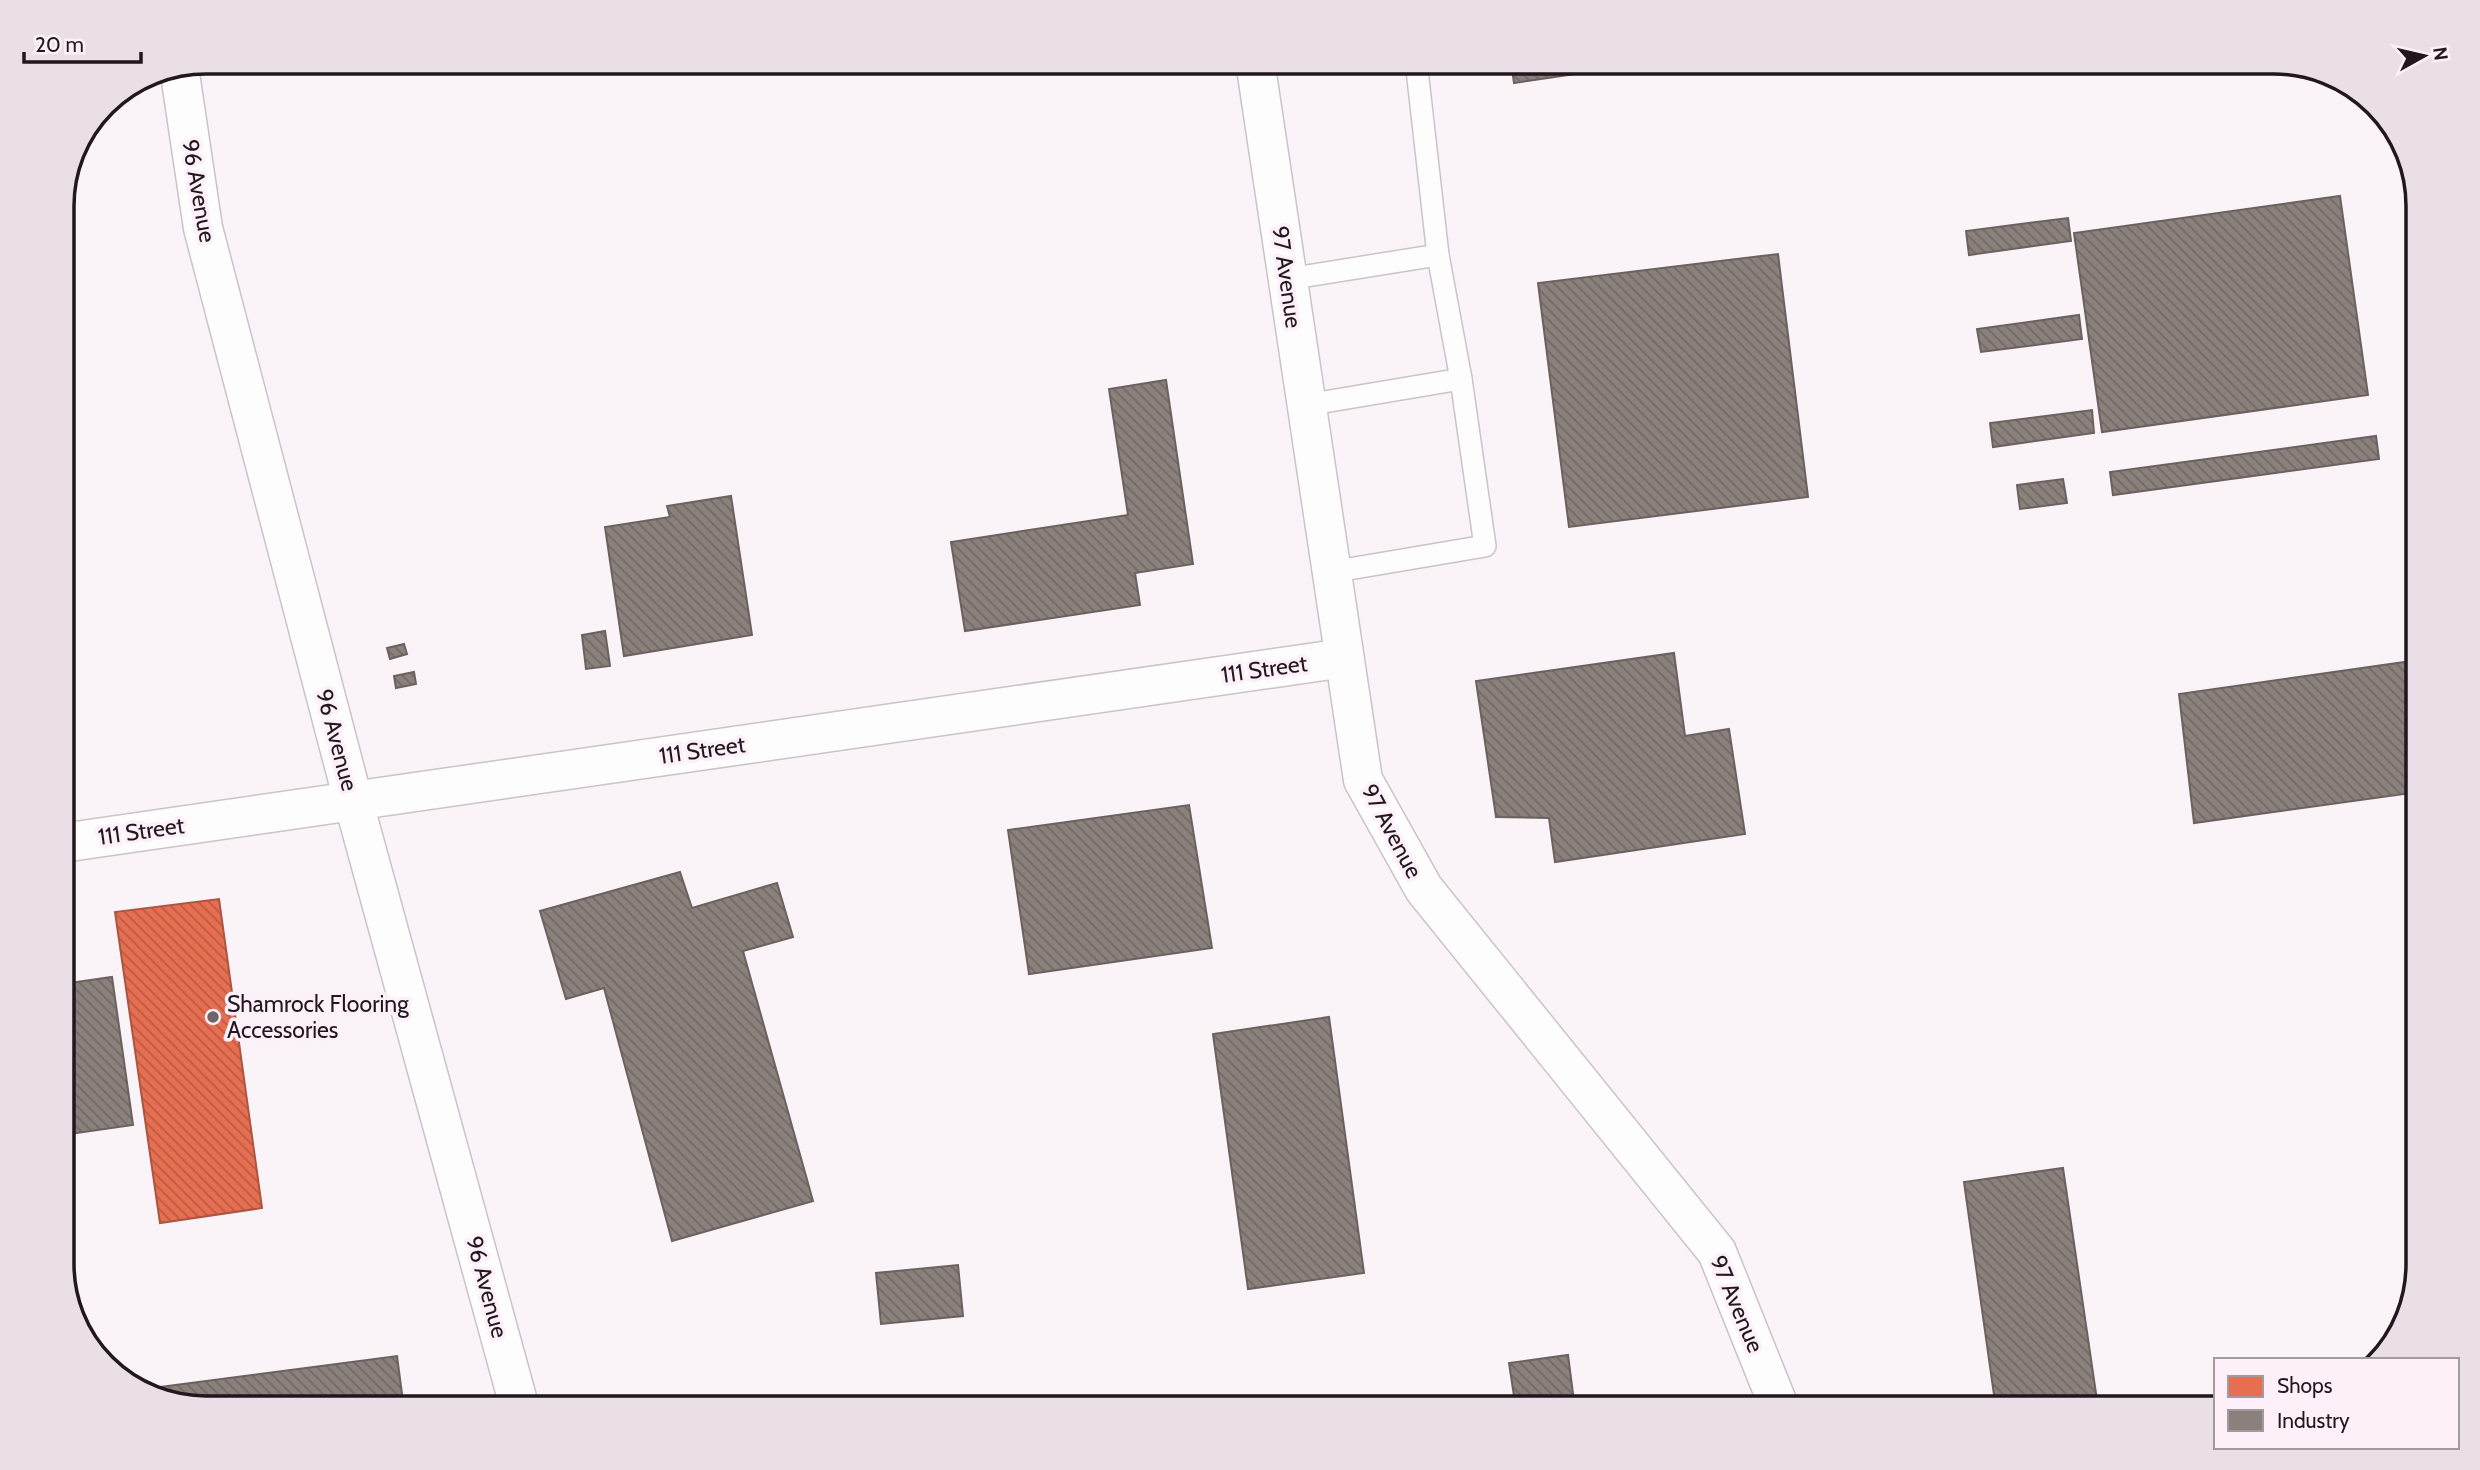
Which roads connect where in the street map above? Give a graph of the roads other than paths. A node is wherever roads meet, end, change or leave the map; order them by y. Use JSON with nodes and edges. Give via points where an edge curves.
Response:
{"nodes":[{"id":1,"x":1257,"y":74,"type":"edge"},
{"id":2,"x":1417,"y":74,"type":"edge"},
{"id":3,"x":180,"y":76,"type":"edge"},
{"id":4,"x":1438,"y":255,"type":"junction"},
{"id":5,"x":1288,"y":279,"type":"junction"},
{"id":6,"x":1461,"y":379,"type":"junction"},
{"id":7,"x":1306,"y":405,"type":"junction"},
{"id":8,"x":1331,"y":572,"type":"junction"},
{"id":9,"x":1344,"y":658,"type":"junction"},
{"id":10,"x":353,"y":800,"type":"junction"},
{"id":11,"x":74,"y":841,"type":"edge"},
{"id":12,"x":516,"y":1396,"type":"edge"},
{"id":13,"x":1775,"y":1396,"type":"edge"}],
"edges":[{"from":1,"to":5,"type":"street","name":"97 Avenue"},
{"from":2,"to":4,"type":"lane"},
{"from":3,"to":10,"type":"street","name":"96 Avenue","via":[[203,228]]},
{"from":4,"to":5,"type":"lane"},
{"from":4,"to":6,"type":"lane"},
{"from":5,"to":7,"type":"street","name":"97 Avenue"},
{"from":6,"to":7,"type":"lane"},
{"from":6,"to":8,"type":"lane","via":[[1485,546]]},
{"from":7,"to":8,"type":"street","name":"97 Avenue"},
{"from":8,"to":9,"type":"street","name":"97 Avenue"},
{"from":9,"to":10,"type":"street","name":"111 Street"},
{"from":9,"to":13,"type":"street","name":"97 Avenue","via":[[1363,780],[1424,889],[1717,1252]]},
{"from":10,"to":11,"type":"street","name":"111 Street"},
{"from":10,"to":12,"type":"street","name":"96 Avenue"}]}
